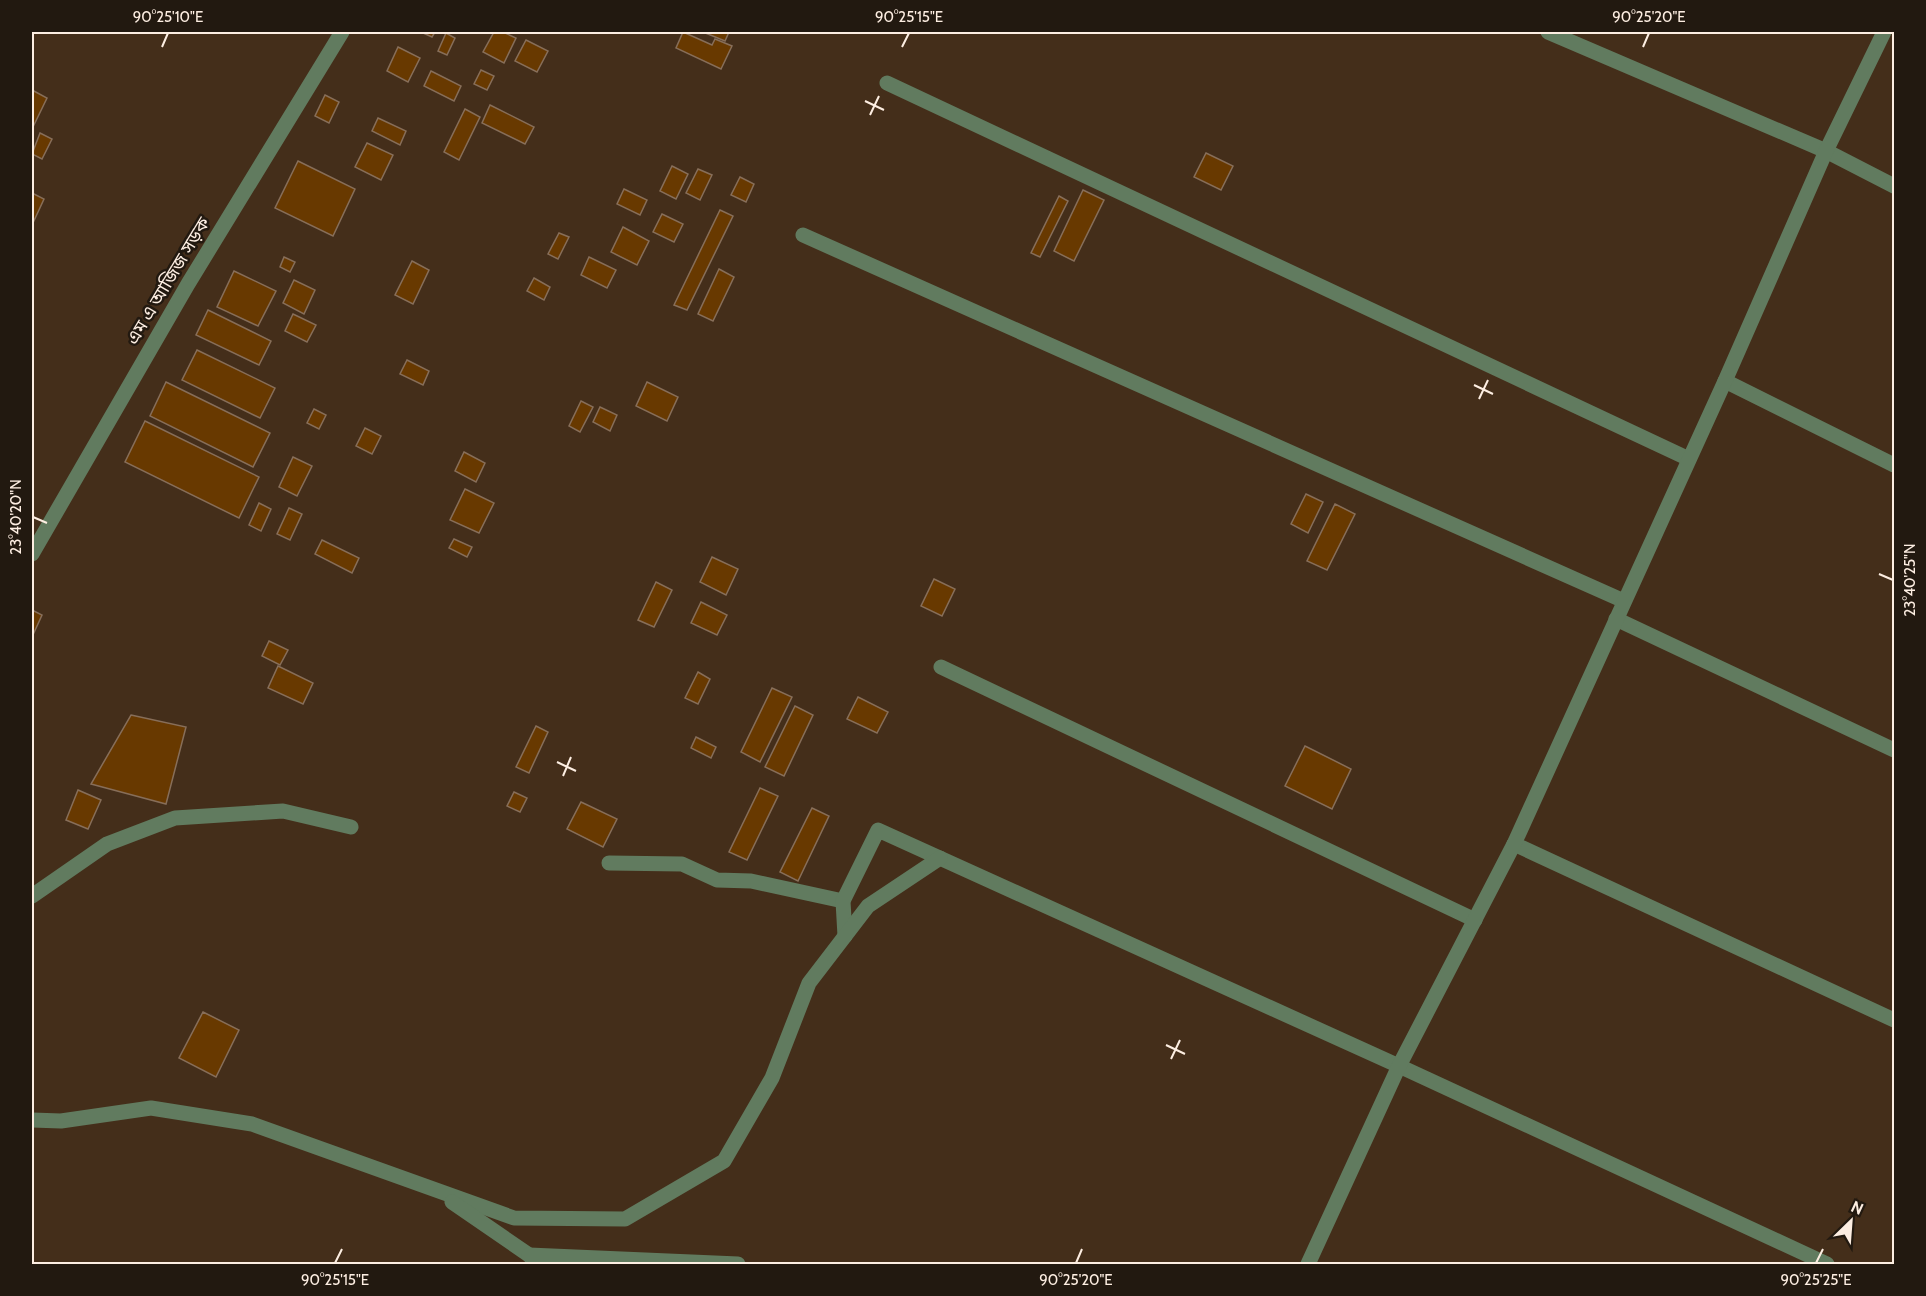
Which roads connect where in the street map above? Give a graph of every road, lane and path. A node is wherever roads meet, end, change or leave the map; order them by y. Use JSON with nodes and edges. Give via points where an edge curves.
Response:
{"nodes":[{"id":1,"x":342,"y":32,"type":"edge"},
{"id":2,"x":1548,"y":32,"type":"edge"},
{"id":3,"x":1884,"y":32,"type":"edge"},
{"id":4,"x":887,"y":83,"type":"dead end"},
{"id":5,"x":1826,"y":151,"type":"junction"},
{"id":6,"x":1894,"y":186,"type":"edge"},
{"id":7,"x":803,"y":235,"type":"dead end"},
{"id":8,"x":1725,"y":381,"type":"junction"},
{"id":9,"x":1689,"y":459,"type":"junction"},
{"id":10,"x":1894,"y":465,"type":"edge"},
{"id":11,"x":32,"y":554,"type":"edge"},
{"id":12,"x":1624,"y":601,"type":"junction"},
{"id":13,"x":1616,"y":619,"type":"junction"},
{"id":14,"x":941,"y":667,"type":"dead end"},
{"id":15,"x":1894,"y":750,"type":"edge"},
{"id":16,"x":351,"y":827,"type":"dead end"},
{"id":17,"x":1514,"y":844,"type":"junction"},
{"id":18,"x":940,"y":858,"type":"junction"},
{"id":19,"x":609,"y":863,"type":"dead end"},
{"id":20,"x":32,"y":896,"type":"edge"},
{"id":21,"x":843,"y":902,"type":"junction"},
{"id":22,"x":1475,"y":920,"type":"junction"},
{"id":23,"x":845,"y":936,"type":"junction"},
{"id":24,"x":1894,"y":1020,"type":"edge"},
{"id":25,"x":1399,"y":1066,"type":"junction"},
{"id":26,"x":32,"y":1120,"type":"edge"},
{"id":27,"x":435,"y":1190,"type":"junction"},
{"id":28,"x":533,"y":1260,"type":"edge"},
{"id":29,"x":738,"y":1264,"type":"edge"},
{"id":30,"x":1308,"y":1264,"type":"edge"},
{"id":31,"x":1827,"y":1264,"type":"edge"}],
"edges":[{"from":1,"to":11,"type":"street","name":"এম এ আজিজ সড়ক","via":[[182,294]]},
{"from":2,"to":5,"type":"street"},
{"from":3,"to":5,"type":"street"},
{"from":4,"to":9,"type":"street"},
{"from":5,"to":6,"type":"street"},
{"from":5,"to":8,"type":"street"},
{"from":7,"to":12,"type":"street"},
{"from":8,"to":9,"type":"street"},
{"from":8,"to":10,"type":"street"},
{"from":9,"to":12,"type":"street"},
{"from":12,"to":13,"type":"street"},
{"from":13,"to":15,"type":"street"},
{"from":13,"to":17,"type":"street"},
{"from":14,"to":22,"type":"street"},
{"from":16,"to":20,"type":"street","via":[[283,812],[175,818],[107,844]]},
{"from":17,"to":22,"type":"street"},
{"from":17,"to":24,"type":"street"},
{"from":18,"to":21,"type":"street","via":[[878,830]]},
{"from":18,"to":23,"type":"street","via":[[868,906]]},
{"from":18,"to":25,"type":"street"},
{"from":19,"to":21,"type":"street","via":[[682,864],[717,880],[751,881]]},
{"from":21,"to":23,"type":"street"},
{"from":22,"to":25,"type":"street"},
{"from":23,"to":27,"type":"street","via":[[809,983],[772,1078],[724,1161],[625,1219],[514,1218]]},
{"from":25,"to":30,"type":"street"},
{"from":25,"to":31,"type":"street"},
{"from":26,"to":27,"type":"street","via":[[61,1121],[151,1108],[252,1124]]},
{"from":27,"to":28,"type":"street"},
{"from":28,"to":29,"type":"street"}]}
